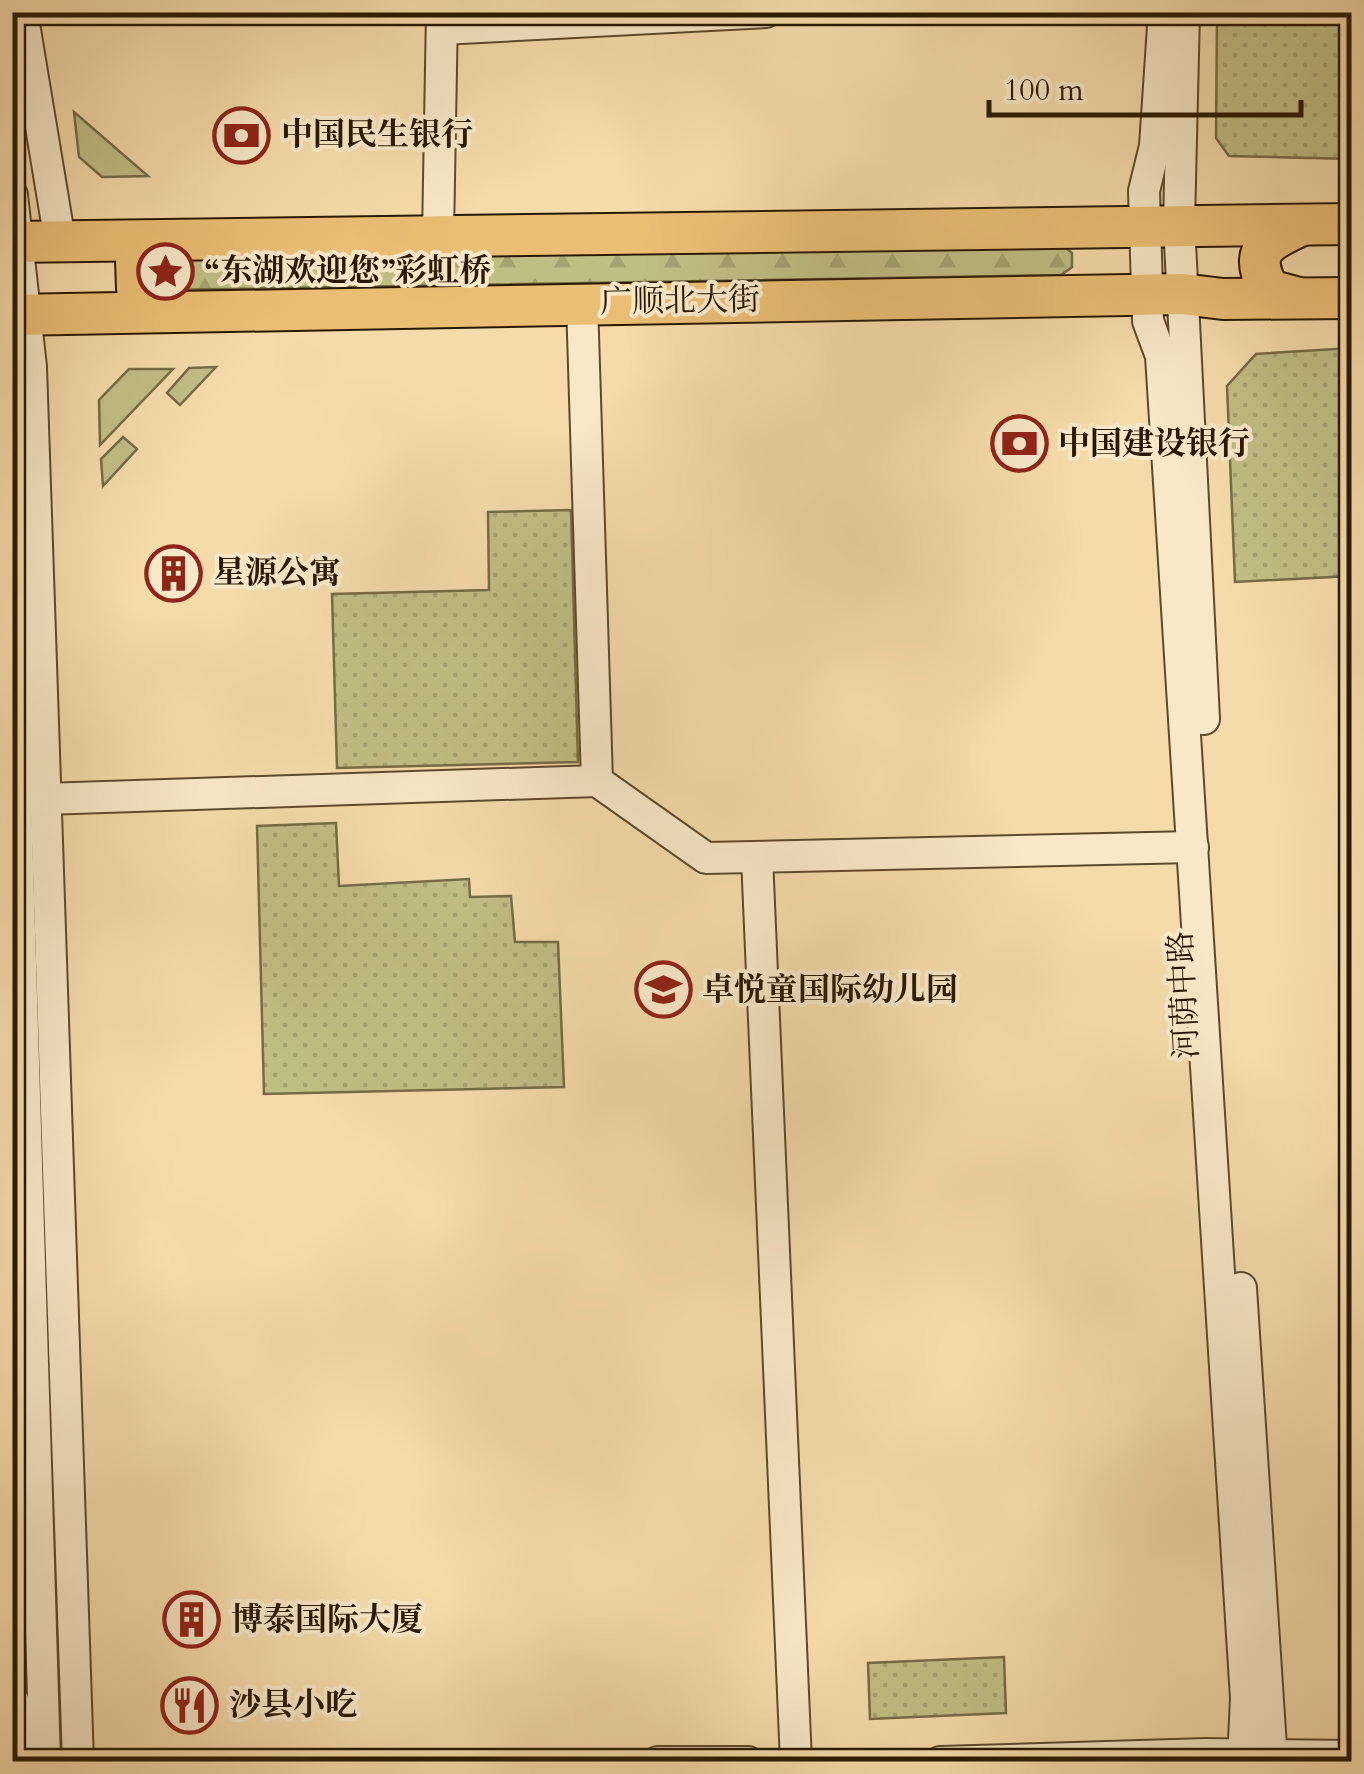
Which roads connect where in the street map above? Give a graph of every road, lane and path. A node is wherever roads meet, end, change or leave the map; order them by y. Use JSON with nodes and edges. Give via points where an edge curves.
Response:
{"nodes":[{"id":1,"x":22,"y":12,"type":"edge"},
{"id":2,"x":766,"y":12,"type":"edge"},
{"id":3,"x":1164,"y":12,"type":"edge"},
{"id":4,"x":1184,"y":12,"type":"edge"},
{"id":5,"x":442,"y":21,"type":"edge"},
{"id":6,"x":12,"y":196,"type":"edge"},
{"id":7,"x":1161,"y":224,"type":"junction"},
{"id":8,"x":1348,"y":224,"type":"edge"},
{"id":9,"x":1302,"y":225,"type":"junction"},
{"id":10,"x":438,"y":236,"type":"junction"},
{"id":11,"x":170,"y":240,"type":"junction"},
{"id":12,"x":60,"y":241,"type":"junction"},
{"id":13,"x":16,"y":242,"type":"edge"},
{"id":14,"x":1164,"y":294,"type":"junction"},
{"id":15,"x":1349,"y":298,"type":"edge"},
{"id":16,"x":1304,"y":299,"type":"junction"},
{"id":17,"x":582,"y":302,"type":"junction"},
{"id":18,"x":170,"y":311,"type":"junction"},
{"id":19,"x":21,"y":314,"type":"edge"},
{"id":20,"x":12,"y":664,"type":"edge"},
{"id":21,"x":597,"y":782,"type":"junction"},
{"id":22,"x":44,"y":800,"type":"junction"},
{"id":23,"x":1192,"y":846,"type":"junction"},
{"id":24,"x":757,"y":857,"type":"junction"},
{"id":25,"x":12,"y":1698,"type":"edge"},
{"id":26,"x":12,"y":1738,"type":"edge"},
{"id":27,"x":1352,"y":1756,"type":"edge"},
{"id":28,"x":1258,"y":1757,"type":"edge"},
{"id":29,"x":734,"y":1761,"type":"edge"},
{"id":30,"x":40,"y":1762,"type":"edge"},
{"id":31,"x":78,"y":1762,"type":"edge"},
{"id":32,"x":658,"y":1762,"type":"edge"},
{"id":33,"x":748,"y":1762,"type":"edge"},
{"id":34,"x":796,"y":1762,"type":"edge"},
{"id":35,"x":940,"y":1762,"type":"edge"}],
"edges":[{"from":1,"to":12,"type":"street"},
{"from":2,"to":5,"type":"street"},
{"from":3,"to":7,"type":"street","via":[[1155,146],[1144,191]]},
{"from":4,"to":7,"type":"street"},
{"from":5,"to":10,"type":"street"},
{"from":6,"to":13,"type":"street"},
{"from":7,"to":9,"type":"main road"},
{"from":7,"to":10,"type":"main road"},
{"from":7,"to":14,"type":"street","name":"河荫中路"},
{"from":8,"to":9,"type":"main road"},
{"from":9,"to":16,"type":"main road","via":[[1274,238],[1258,264],[1269,290]]},
{"from":10,"to":11,"type":"main road"},
{"from":11,"to":12,"type":"main road"},
{"from":11,"to":18,"type":"main road","via":[[136,259],[136,290]]},
{"from":12,"to":13,"type":"main road"},
{"from":13,"to":19,"type":"street"},
{"from":14,"to":16,"type":"main road","name":"广顺北大街"},
{"from":14,"to":17,"type":"main road","name":"广顺北大街"},
{"from":14,"to":23,"type":"street","name":"河荫中路","via":[[1148,321],[1161,356]]},
{"from":14,"to":28,"type":"street","name":"河荫中路","via":[[1224,1076]]},
{"from":15,"to":16,"type":"main road","name":"广顺北大街"},
{"from":17,"to":18,"type":"main road","name":"广顺北大街"},
{"from":17,"to":21,"type":"street"},
{"from":18,"to":19,"type":"main road","name":"广顺北大街"},
{"from":19,"to":22,"type":"street"},
{"from":20,"to":30,"type":"street"},
{"from":21,"to":22,"type":"street"},
{"from":21,"to":24,"type":"street","via":[[706,858]]},
{"from":22,"to":31,"type":"street"},
{"from":23,"to":24,"type":"street"},
{"from":23,"to":28,"type":"street","name":"河荫中路","via":[[1246,1698]]},
{"from":24,"to":34,"type":"street"},
{"from":25,"to":30,"type":"street"},
{"from":26,"to":30,"type":"street"},
{"from":27,"to":28,"type":"street"},
{"from":28,"to":35,"type":"street"},
{"from":29,"to":32,"type":"street"},
{"from":29,"to":33,"type":"street"}]}
